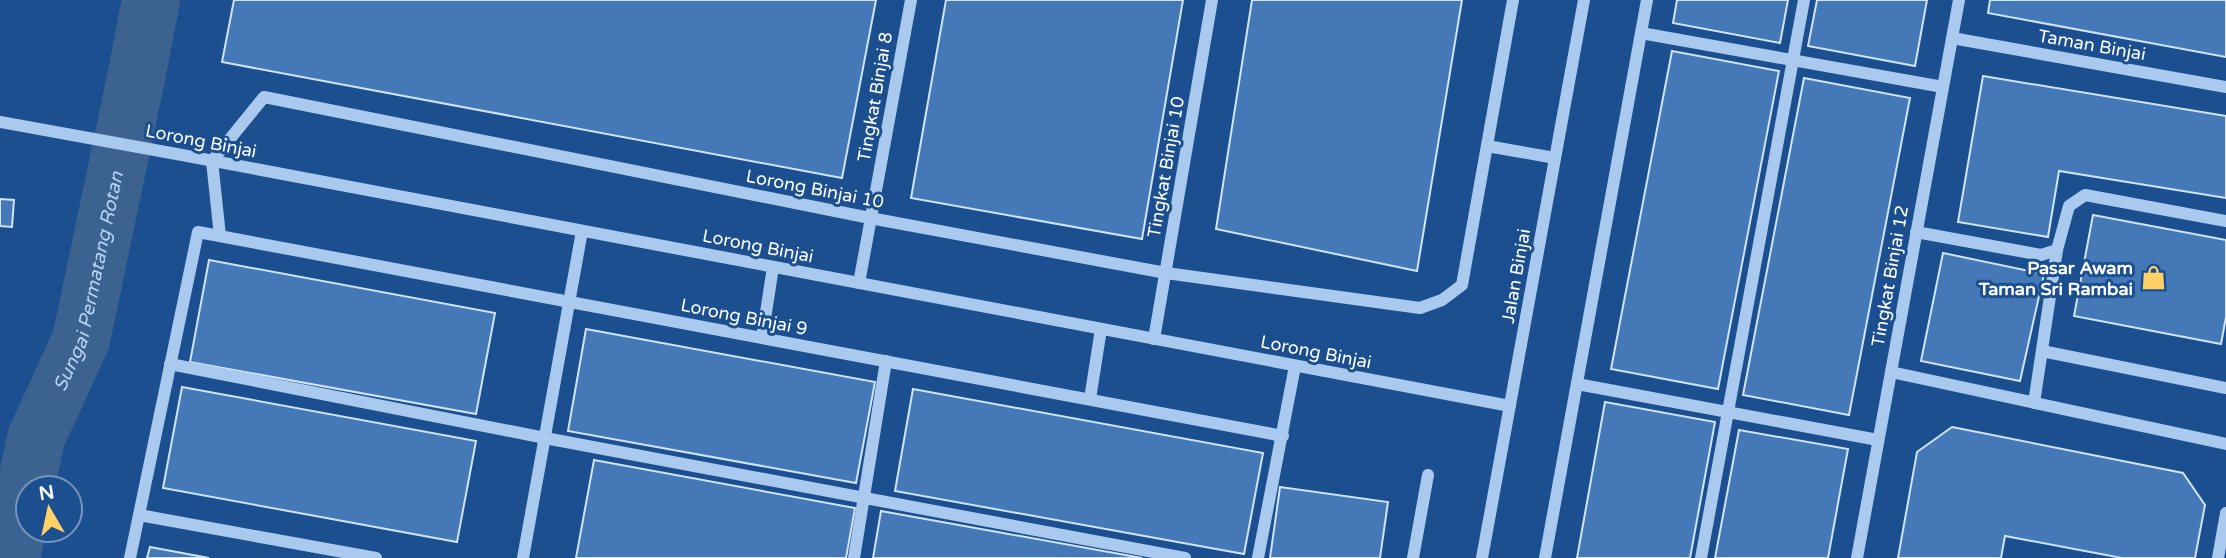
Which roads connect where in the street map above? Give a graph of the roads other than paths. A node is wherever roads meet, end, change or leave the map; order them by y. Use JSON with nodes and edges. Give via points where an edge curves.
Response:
{"nodes":[{"id":1,"x":911,"y":0,"type":"edge"},
{"id":2,"x":1212,"y":0,"type":"edge"},
{"id":3,"x":1513,"y":0,"type":"edge"},
{"id":4,"x":1584,"y":0,"type":"edge"},
{"id":5,"x":1647,"y":0,"type":"edge"},
{"id":6,"x":1804,"y":0,"type":"edge"},
{"id":7,"x":1959,"y":0,"type":"edge"},
{"id":8,"x":1641,"y":33,"type":"junction"},
{"id":9,"x":1952,"y":38,"type":"junction"},
{"id":10,"x":1793,"y":60,"type":"junction"},
{"id":11,"x":2226,"y":87,"type":"edge"},
{"id":12,"x":1943,"y":88,"type":"junction"},
{"id":13,"x":0,"y":122,"type":"edge"},
{"id":14,"x":1487,"y":146,"type":"junction"},
{"id":15,"x":1555,"y":158,"type":"junction"},
{"id":16,"x":212,"y":161,"type":"junction"},
{"id":17,"x":870,"y":218,"type":"junction"},
{"id":18,"x":2226,"y":221,"type":"edge"},
{"id":19,"x":582,"y":230,"type":"junction"},
{"id":20,"x":1916,"y":232,"type":"junction"},
{"id":21,"x":220,"y":236,"type":"junction"},
{"id":22,"x":2057,"y":250,"type":"junction"},
{"id":23,"x":773,"y":267,"type":"junction"},
{"id":24,"x":1166,"y":273,"type":"junction"},
{"id":25,"x":859,"y":283,"type":"junction"},
{"id":26,"x":570,"y":302,"type":"junction"},
{"id":27,"x":1101,"y":329,"type":"junction"},
{"id":28,"x":762,"y":338,"type":"junction"},
{"id":29,"x":1154,"y":339,"type":"junction"},
{"id":30,"x":2042,"y":351,"type":"junction"},
{"id":31,"x":886,"y":361,"type":"junction"},
{"id":32,"x":170,"y":364,"type":"junction"},
{"id":33,"x":1295,"y":366,"type":"junction"},
{"id":34,"x":1891,"y":372,"type":"junction"},
{"id":35,"x":1577,"y":384,"type":"junction"},
{"id":36,"x":2226,"y":388,"type":"edge"},
{"id":37,"x":1090,"y":399,"type":"junction"},
{"id":38,"x":2034,"y":403,"type":"junction"},
{"id":39,"x":1510,"y":406,"type":"junction"},
{"id":40,"x":1728,"y":412,"type":"junction"},
{"id":41,"x":1283,"y":436,"type":"junction"},
{"id":42,"x":545,"y":438,"type":"junction"},
{"id":43,"x":1878,"y":440,"type":"junction"},
{"id":44,"x":2226,"y":444,"type":"edge"},
{"id":45,"x":1429,"y":475,"type":"dead end"},
{"id":46,"x":864,"y":497,"type":"junction"},
{"id":47,"x":2226,"y":513,"type":"edge"},
{"id":48,"x":139,"y":515,"type":"junction"},
{"id":49,"x":130,"y":558,"type":"edge"},
{"id":50,"x":376,"y":558,"type":"edge"},
{"id":51,"x":523,"y":558,"type":"edge"},
{"id":52,"x":854,"y":558,"type":"edge"},
{"id":53,"x":1185,"y":558,"type":"edge"},
{"id":54,"x":1258,"y":558,"type":"edge"},
{"id":55,"x":1413,"y":558,"type":"edge"},
{"id":56,"x":1482,"y":558,"type":"edge"},
{"id":57,"x":1545,"y":558,"type":"edge"},
{"id":58,"x":1701,"y":558,"type":"edge"},
{"id":59,"x":1857,"y":558,"type":"edge"},
{"id":60,"x":2218,"y":558,"type":"edge"}],
"edges":[{"from":1,"to":17,"type":"street","name":"Tingkat Binjai 8"},
{"from":2,"to":24,"type":"street","name":"Tingkat Binjai 10"},
{"from":3,"to":14,"type":"street"},
{"from":4,"to":15,"type":"street","name":"Jalan Binjai"},
{"from":5,"to":8,"type":"street"},
{"from":6,"to":10,"type":"street"},
{"from":7,"to":9,"type":"street","name":"Tingkat Binjai 12"},
{"from":8,"to":10,"type":"street"},
{"from":8,"to":35,"type":"street"},
{"from":9,"to":11,"type":"street","name":"Taman Binjai"},
{"from":9,"to":12,"type":"street","name":"Tingkat Binjai 12"},
{"from":10,"to":12,"type":"street"},
{"from":10,"to":40,"type":"street"},
{"from":12,"to":20,"type":"street","name":"Tingkat Binjai 12"},
{"from":13,"to":16,"type":"street","name":"Lorong Binjai"},
{"from":14,"to":15,"type":"street"},
{"from":14,"to":24,"type":"street","name":"Lorong Binjai 10","via":[[1462,285],[1442,300],[1420,308]]},
{"from":15,"to":39,"type":"street","name":"Jalan Binjai"},
{"from":16,"to":17,"type":"street","name":"Lorong Binjai 10","via":[[264,97]]},
{"from":16,"to":19,"type":"street","name":"Lorong Binjai"},
{"from":16,"to":21,"type":"street"},
{"from":17,"to":24,"type":"street","name":"Lorong Binjai 10"},
{"from":17,"to":25,"type":"street","name":"Tingkat Binjai 8"},
{"from":18,"to":22,"type":"street","via":[[2085,195],[2069,206]]},
{"from":19,"to":23,"type":"street","name":"Lorong Binjai"},
{"from":19,"to":26,"type":"street"},
{"from":20,"to":22,"type":"street","via":[[2040,255]]},
{"from":20,"to":34,"type":"street","name":"Tingkat Binjai 12"},
{"from":21,"to":26,"type":"street","name":"Lorong Binjai 9"},
{"from":21,"to":32,"type":"street","name":"Lorong Binjai 9","via":[[198,232]]},
{"from":22,"to":30,"type":"street"},
{"from":23,"to":25,"type":"street","name":"Lorong Binjai"},
{"from":23,"to":28,"type":"street"},
{"from":24,"to":29,"type":"street","name":"Tingkat Binjai 10"},
{"from":25,"to":27,"type":"street","name":"Lorong Binjai"},
{"from":26,"to":28,"type":"street","name":"Lorong Binjai 9"},
{"from":26,"to":42,"type":"street"},
{"from":27,"to":29,"type":"street","name":"Lorong Binjai"},
{"from":27,"to":37,"type":"street"},
{"from":28,"to":31,"type":"street","name":"Lorong Binjai 9"},
{"from":29,"to":33,"type":"street","name":"Lorong Binjai"},
{"from":30,"to":36,"type":"street"},
{"from":30,"to":38,"type":"street"},
{"from":31,"to":37,"type":"street","name":"Lorong Binjai 9"},
{"from":31,"to":46,"type":"street"},
{"from":32,"to":42,"type":"street"},
{"from":32,"to":48,"type":"street"},
{"from":33,"to":39,"type":"street","name":"Lorong Binjai"},
{"from":33,"to":41,"type":"street"},
{"from":34,"to":38,"type":"street"},
{"from":34,"to":43,"type":"street","name":"Tingkat Binjai 12"},
{"from":35,"to":40,"type":"street"},
{"from":35,"to":57,"type":"street"},
{"from":37,"to":41,"type":"street","name":"Lorong Binjai 9"},
{"from":38,"to":44,"type":"street"},
{"from":39,"to":56,"type":"street","name":"Jalan Binjai"},
{"from":40,"to":43,"type":"street"},
{"from":40,"to":58,"type":"street"},
{"from":41,"to":54,"type":"street"},
{"from":42,"to":46,"type":"street"},
{"from":42,"to":51,"type":"street"},
{"from":43,"to":59,"type":"street","name":"Tingkat Binjai 12"},
{"from":45,"to":55,"type":"street"},
{"from":46,"to":52,"type":"street"},
{"from":46,"to":53,"type":"street"},
{"from":47,"to":60,"type":"street"},
{"from":48,"to":49,"type":"street"},
{"from":48,"to":50,"type":"street"}]}
